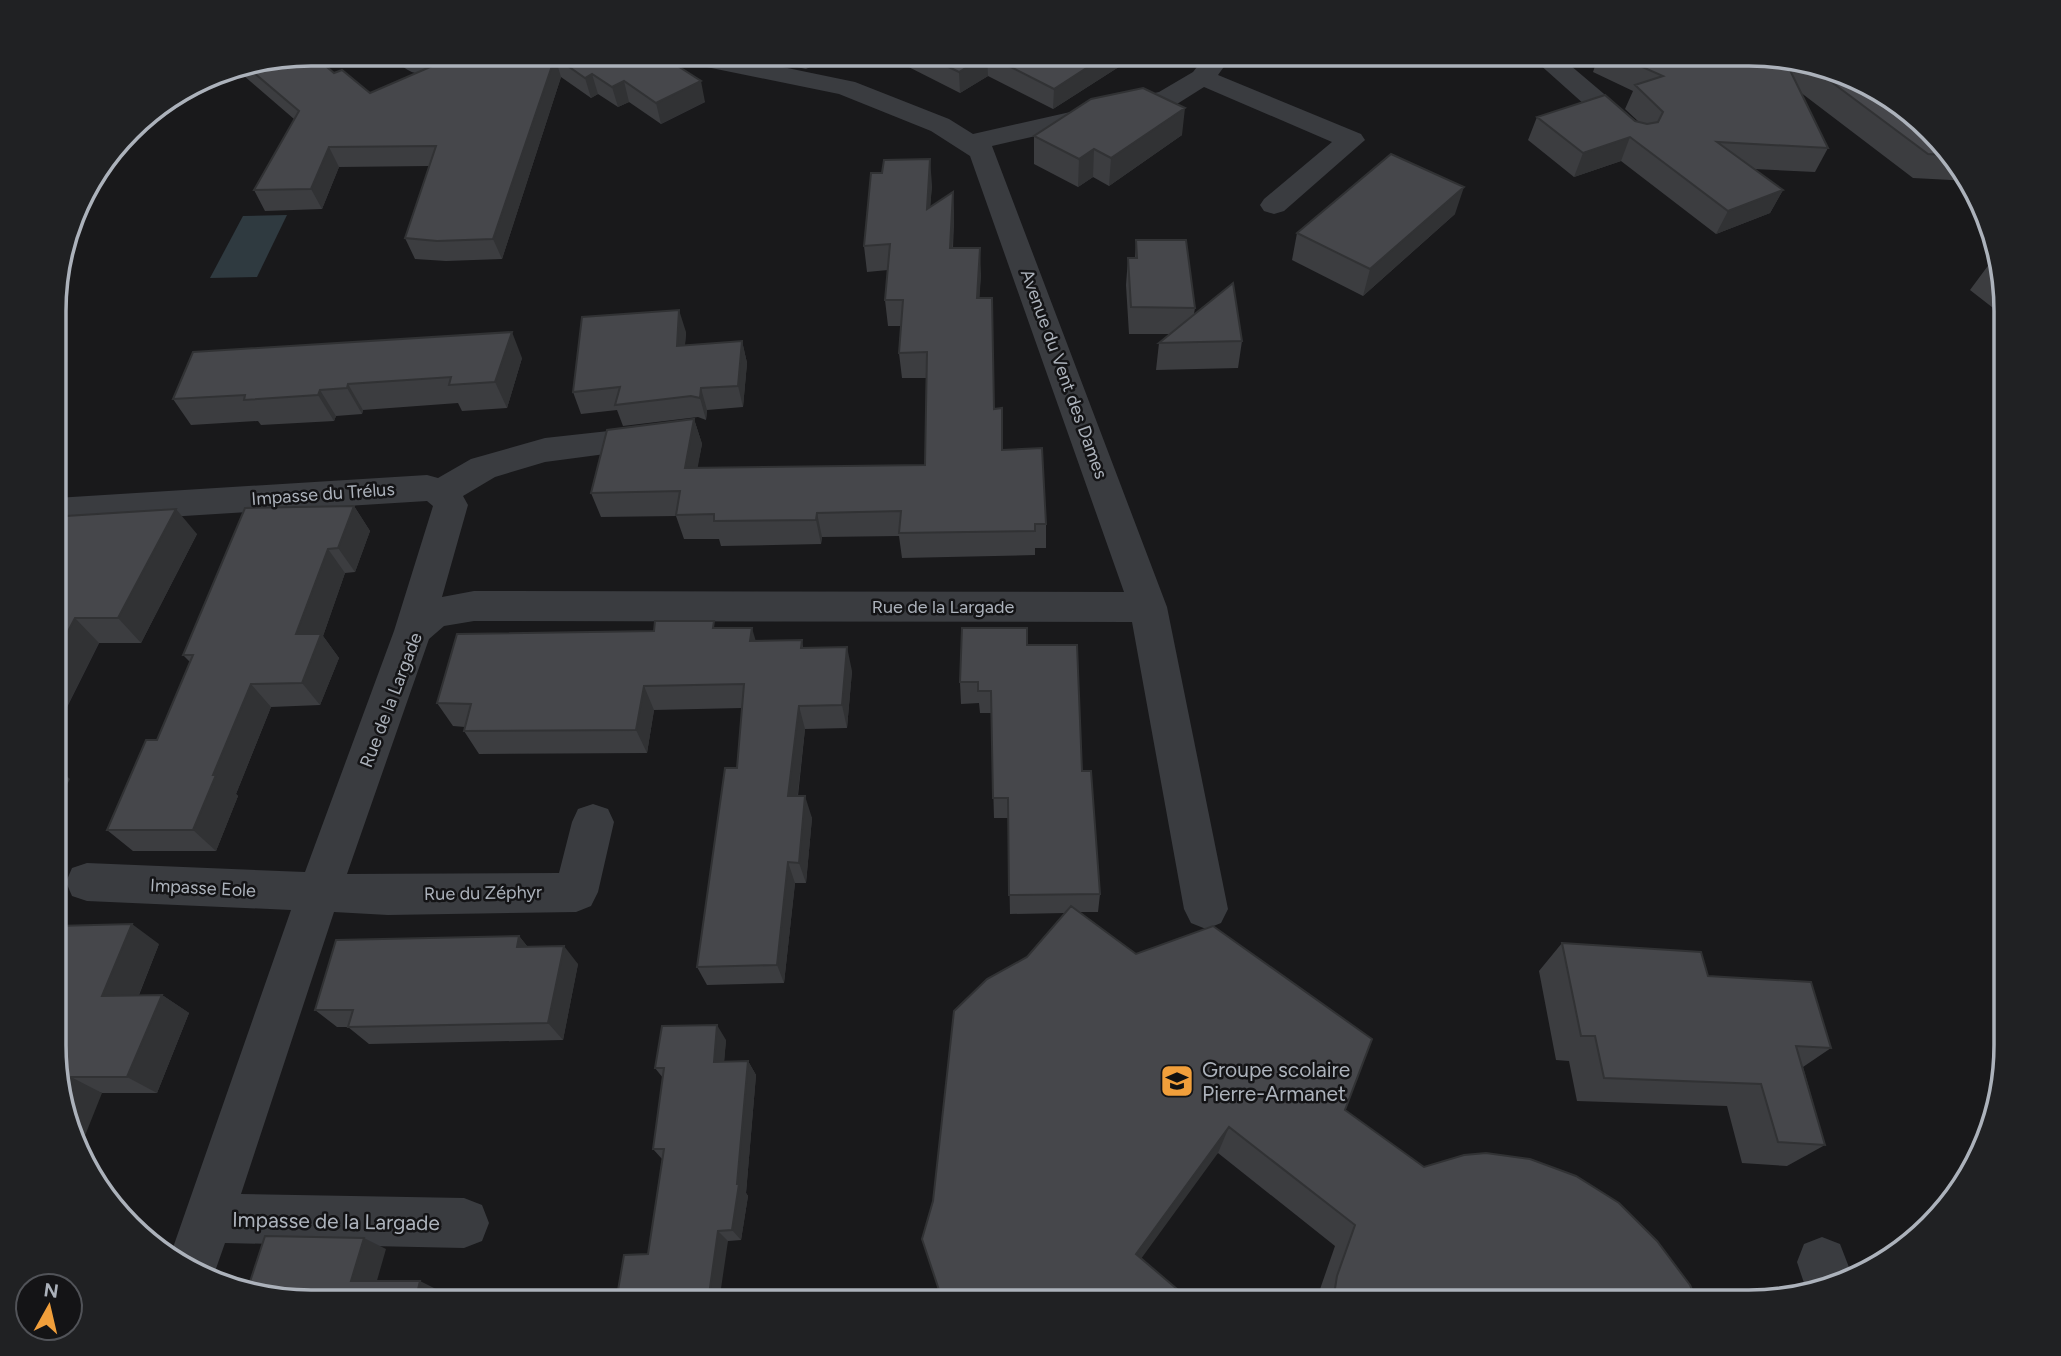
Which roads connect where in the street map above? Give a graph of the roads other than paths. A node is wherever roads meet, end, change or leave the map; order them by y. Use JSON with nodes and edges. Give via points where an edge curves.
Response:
{"nodes":[{"id":1,"x":740,"y":66,"type":"edge"},
{"id":2,"x":1204,"y":66,"type":"edge"},
{"id":3,"x":1216,"y":66,"type":"edge"},
{"id":4,"x":1555,"y":66,"type":"edge"},
{"id":5,"x":1637,"y":137,"type":"edge"},
{"id":6,"x":969,"y":143,"type":"junction"},
{"id":7,"x":1274,"y":205,"type":"dead end"},
{"id":8,"x":685,"y":434,"type":"edge"},
{"id":9,"x":442,"y":492,"type":"junction"},
{"id":10,"x":66,"y":510,"type":"edge"},
{"id":11,"x":1148,"y":607,"type":"junction"},
{"id":12,"x":414,"y":631,"type":"junction"},
{"id":13,"x":593,"y":822,"type":"dead end"},
{"id":14,"x":87,"y":883,"type":"dead end"},
{"id":15,"x":319,"y":893,"type":"junction"},
{"id":16,"x":1206,"y":909,"type":"dead end"},
{"id":17,"x":208,"y":1218,"type":"junction"},
{"id":18,"x":464,"y":1223,"type":"dead end"},
{"id":19,"x":194,"y":1259,"type":"edge"}],
"edges":[{"from":1,"to":6,"type":"street","name":"Avenue du Vent des Dames","via":[[846,88],[940,125]]},
{"from":2,"to":6,"type":"street","via":[[1168,97]]},
{"from":3,"to":7,"type":"street","via":[[1351,140]]},
{"from":4,"to":5,"type":"street"},
{"from":6,"to":11,"type":"street","name":"Avenue du Vent des Dames","via":[[982,152]]},
{"from":8,"to":9,"type":"street","via":[[545,450],[483,468]]},
{"from":9,"to":10,"type":"street","name":"Impasse du Trélus","via":[[389,488]]},
{"from":9,"to":12,"type":"street","via":[[451,505]]},
{"from":11,"to":12,"type":"street","name":"Rue de la Largade","via":[[474,606],[434,613]]},
{"from":11,"to":16,"type":"street","name":"Avenue du Vent des Dames"},
{"from":12,"to":15,"type":"street","name":"Rue de la Largade"},
{"from":13,"to":15,"type":"street","name":"Rue du Zéphyr","via":[[576,892]]},
{"from":14,"to":15,"type":"street","name":"Impasse Eole"},
{"from":15,"to":17,"type":"street","name":"Rue de la Largade"},
{"from":17,"to":18,"type":"street","name":"Impasse de la Largade"},
{"from":17,"to":19,"type":"street","name":"Rue de la Largade"}]}
